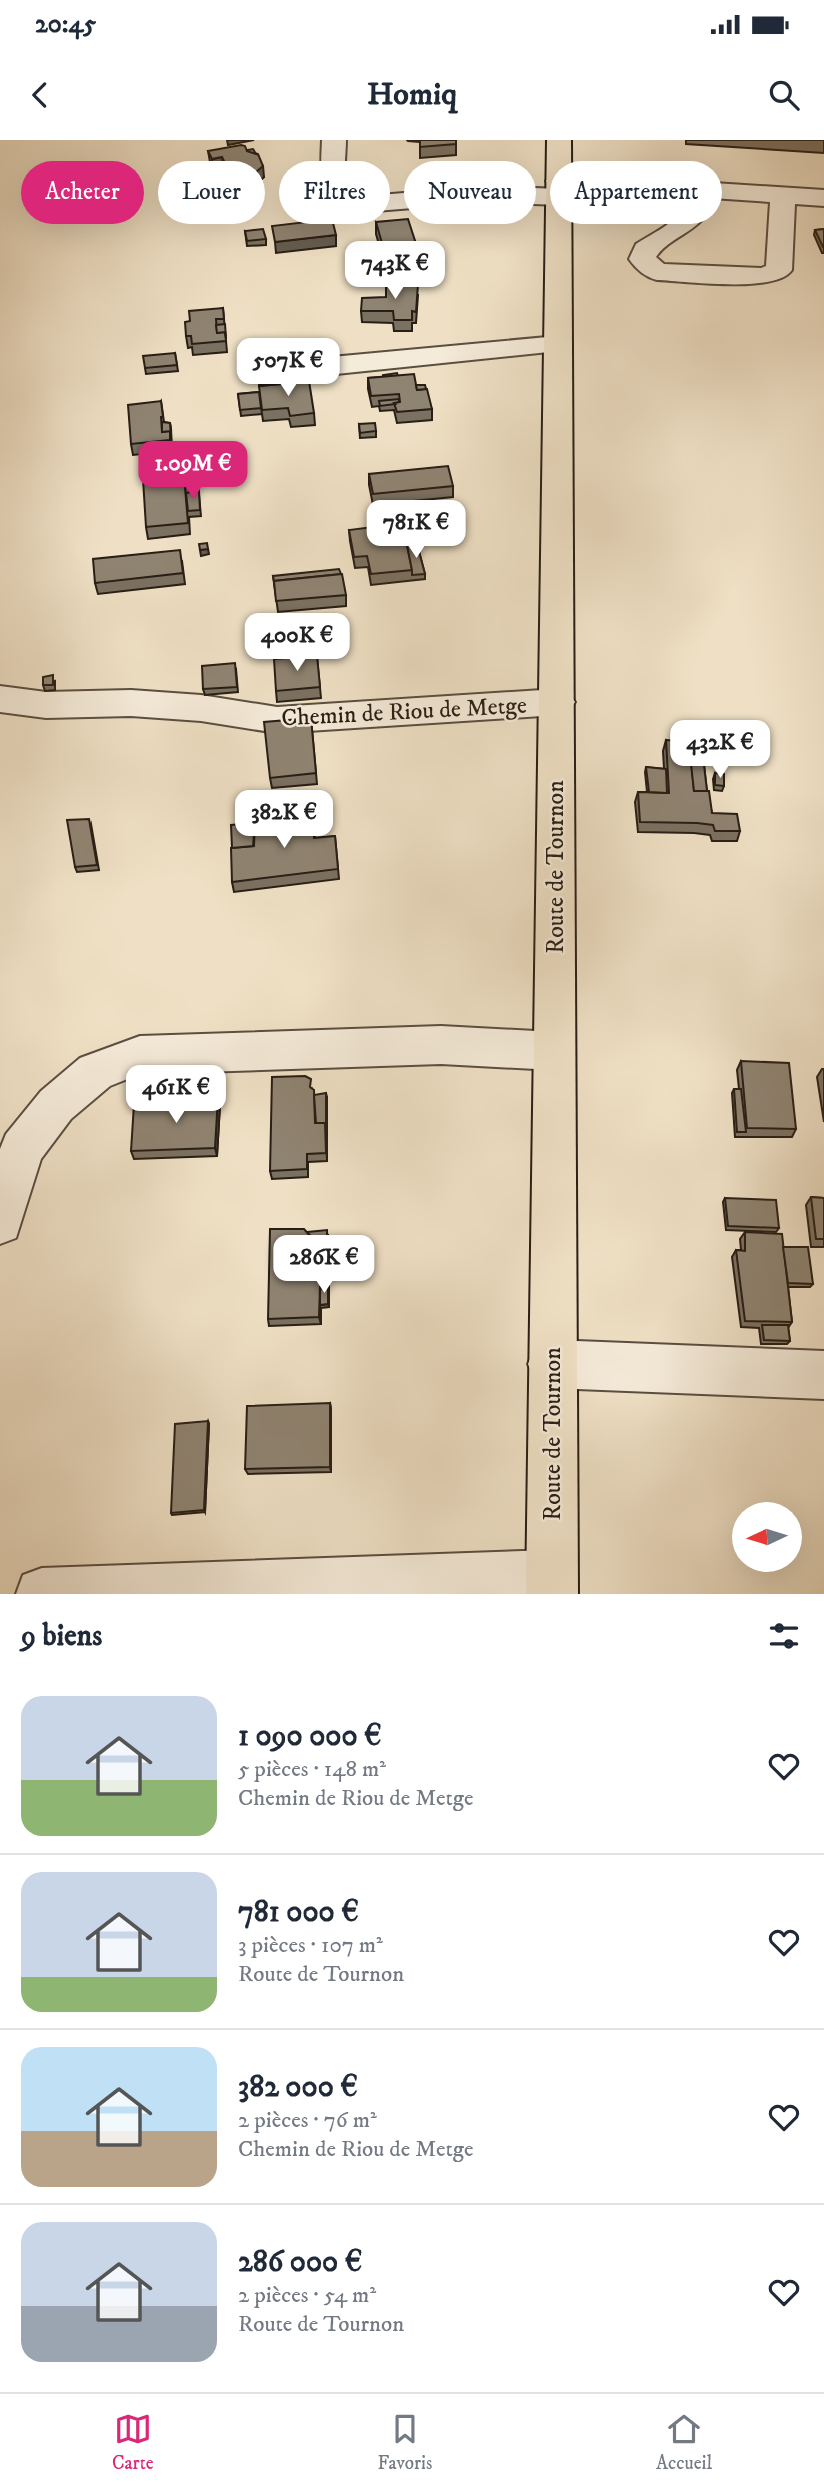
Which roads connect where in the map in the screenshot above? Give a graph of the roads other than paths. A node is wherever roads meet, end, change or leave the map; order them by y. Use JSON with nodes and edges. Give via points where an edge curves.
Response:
{"nodes":[{"id":1,"x":334,"y":140,"type":"edge"},
{"id":2,"x":559,"y":140,"type":"edge"},
{"id":3,"x":559,"y":161,"type":"edge"},
{"id":4,"x":550,"y":190,"type":"edge"},
{"id":5,"x":722,"y":192,"type":"edge"},
{"id":6,"x":783,"y":196,"type":"junction"},
{"id":7,"x":824,"y":198,"type":"edge"},
{"id":8,"x":559,"y":224,"type":"edge"},
{"id":9,"x":685,"y":224,"type":"edge"},
{"id":10,"x":558,"y":344,"type":"junction"},
{"id":11,"x":288,"y":370,"type":"dead end"},
{"id":12,"x":0,"y":698,"type":"edge"},
{"id":13,"x":557,"y":702,"type":"junction"},
{"id":14,"x":554,"y":1051,"type":"junction"},
{"id":15,"x":0,"y":1222,"type":"edge"},
{"id":16,"x":552,"y":1364,"type":"junction"},
{"id":17,"x":824,"y":1375,"type":"edge"},
{"id":18,"x":552,"y":1585,"type":"edge"},
{"id":19,"x":42,"y":1594,"type":"edge"}],
"edges":[{"from":1,"to":4,"type":"street","via":[[335,189],[342,201],[351,205]]},
{"from":2,"to":3,"type":"main road","name":"Route de Tournon"},
{"from":5,"to":6,"type":"street"},
{"from":6,"to":7,"type":"street"},
{"from":6,"to":9,"type":"street","via":[[779,270],[764,276],[657,272],[642,259],[645,250]]},
{"from":8,"to":10,"type":"main road","name":"Route de Tournon"},
{"from":10,"to":11,"type":"street"},
{"from":10,"to":13,"type":"main road","name":"Route de Tournon"},
{"from":12,"to":13,"type":"street","name":"Chemin de Riou de Metge","via":[[46,705],[131,703],[201,708],[277,720]]},
{"from":13,"to":14,"type":"main road","name":"Route de Tournon"},
{"from":14,"to":15,"type":"street","via":[[441,1045],[140,1055],[96,1072],[56,1104],[22,1149]]},
{"from":14,"to":16,"type":"main road","name":"Route de Tournon"},
{"from":16,"to":17,"type":"street"},
{"from":16,"to":18,"type":"main road","name":"Route de Tournon"},
{"from":18,"to":19,"type":"street"}]}
